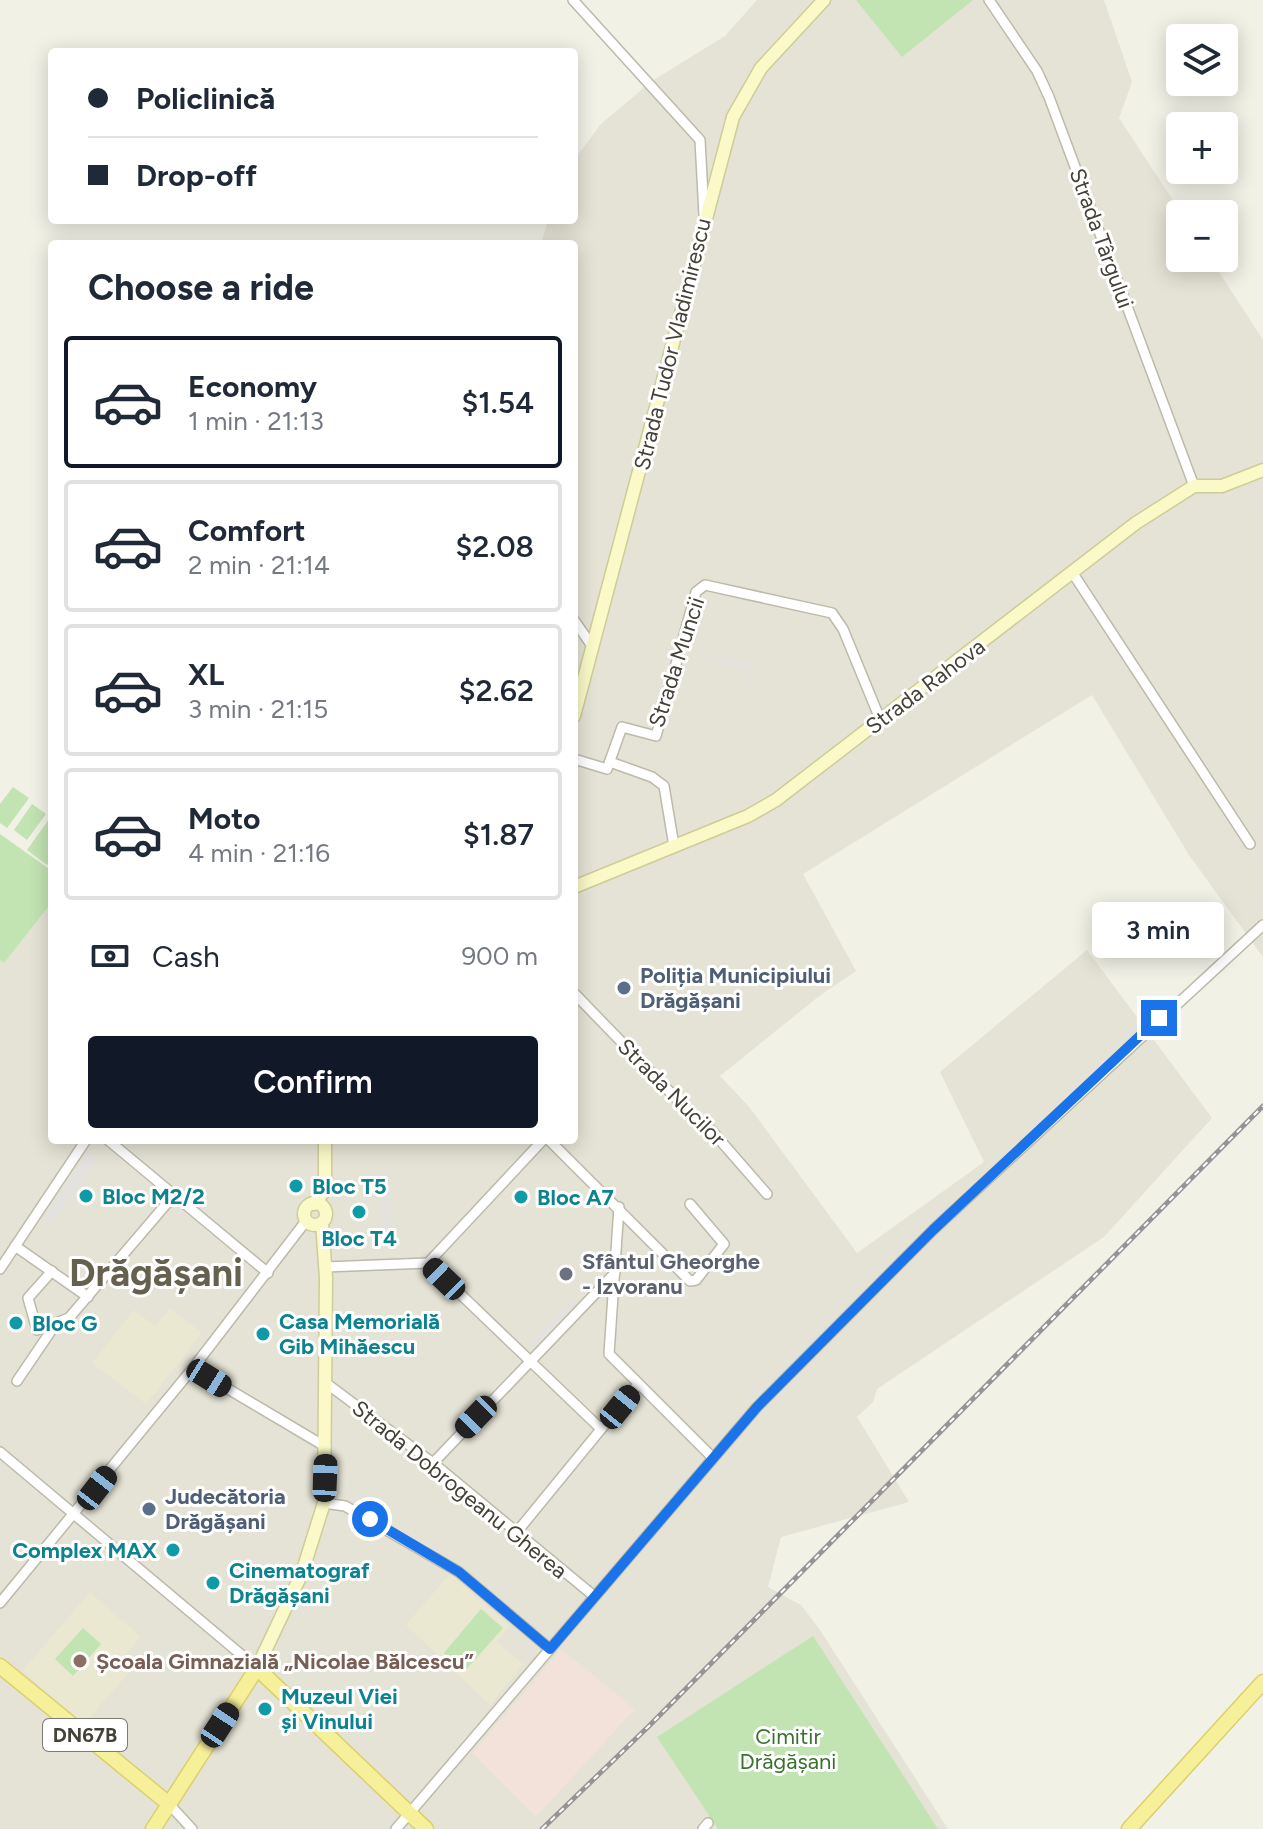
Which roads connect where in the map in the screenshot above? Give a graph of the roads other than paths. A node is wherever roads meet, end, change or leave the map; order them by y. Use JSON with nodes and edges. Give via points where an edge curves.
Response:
{"nodes":[{"id":1,"x":573,"y":0,"type":"edge"},
{"id":2,"x":824,"y":0,"type":"edge"},
{"id":3,"x":989,"y":0,"type":"edge"},
{"id":4,"x":704,"y":219,"type":"junction"},
{"id":5,"x":1263,"y":470,"type":"edge"},
{"id":6,"x":1194,"y":486,"type":"junction"},
{"id":7,"x":1072,"y":572,"type":"junction"},
{"id":8,"x":578,"y":626,"type":"edge"},
{"id":9,"x":592,"y":646,"type":"junction"},
{"id":10,"x":578,"y":700,"type":"edge"},
{"id":11,"x":880,"y":719,"type":"junction"},
{"id":12,"x":578,"y":760,"type":"edge"},
{"id":13,"x":610,"y":762,"type":"junction"},
{"id":14,"x":1250,"y":844,"type":"dead end"},
{"id":15,"x":674,"y":846,"type":"junction"},
{"id":16,"x":578,"y":885,"type":"edge"},
{"id":17,"x":1263,"y":925,"type":"edge"},
{"id":18,"x":578,"y":997,"type":"edge"},
{"id":19,"x":83,"y":1144,"type":"edge"},
{"id":20,"x":113,"y":1144,"type":"edge"},
{"id":21,"x":325,"y":1144,"type":"edge"},
{"id":22,"x":542,"y":1144,"type":"edge"},
{"id":23,"x":550,"y":1144,"type":"edge"},
{"id":24,"x":767,"y":1194,"type":"dead end"},
{"id":25,"x":174,"y":1195,"type":"junction"},
{"id":26,"x":690,"y":1204,"type":"dead end"},
{"id":27,"x":619,"y":1207,"type":"junction"},
{"id":28,"x":320,"y":1212,"type":"junction"},
{"id":29,"x":306,"y":1221,"type":"junction"},
{"id":30,"x":15,"y":1246,"type":"junction"},
{"id":31,"x":428,"y":1263,"type":"junction"},
{"id":32,"x":325,"y":1267,"type":"junction"},
{"id":33,"x":0,"y":1269,"type":"edge"},
{"id":34,"x":52,"y":1271,"type":"junction"},
{"id":35,"x":268,"y":1273,"type":"junction"},
{"id":36,"x":615,"y":1273,"type":"junction"},
{"id":37,"x":88,"y":1297,"type":"junction"},
{"id":38,"x":55,"y":1325,"type":"junction"},
{"id":39,"x":529,"y":1362,"type":"junction"},
{"id":40,"x":193,"y":1368,"type":"junction"},
{"id":41,"x":17,"y":1381,"type":"dead end"},
{"id":42,"x":326,"y":1383,"type":"junction"},
{"id":43,"x":638,"y":1384,"type":"junction"},
{"id":44,"x":601,"y":1429,"type":"junction"},
{"id":45,"x":326,"y":1447,"type":"junction"},
{"id":46,"x":0,"y":1452,"type":"edge"},
{"id":47,"x":713,"y":1458,"type":"junction"},
{"id":48,"x":433,"y":1463,"type":"junction"},
{"id":49,"x":324,"y":1503,"type":"junction"},
{"id":50,"x":75,"y":1515,"type":"junction"},
{"id":51,"x":516,"y":1533,"type":"junction"},
{"id":52,"x":594,"y":1596,"type":"junction"},
{"id":53,"x":0,"y":1603,"type":"edge"},
{"id":54,"x":550,"y":1649,"type":"junction"},
{"id":55,"x":0,"y":1666,"type":"edge"},
{"id":56,"x":257,"y":1668,"type":"junction"},
{"id":57,"x":1263,"y":1682,"type":"edge"},
{"id":58,"x":169,"y":1804,"type":"junction"},
{"id":59,"x":410,"y":1813,"type":"junction"},
{"id":60,"x":153,"y":1829,"type":"edge"},
{"id":61,"x":192,"y":1829,"type":"edge"},
{"id":62,"x":396,"y":1829,"type":"edge"},
{"id":63,"x":426,"y":1829,"type":"edge"},
{"id":64,"x":1129,"y":1829,"type":"edge"}],
"edges":[{"from":1,"to":4,"type":"street","via":[[700,140]]},
{"from":2,"to":4,"type":"main road","name":"Strada Tudor Vladimirescu","via":[[776,50],[746,92],[724,142]]},
{"from":3,"to":6,"type":"street","name":"Strada Târgului","via":[[1049,97]]},
{"from":4,"to":9,"type":"main road","name":"Strada Tudor Vladimirescu"},
{"from":5,"to":6,"type":"main road","name":"Strada Rahova","via":[[1222,486]]},
{"from":6,"to":7,"type":"main road","name":"Strada Rahova"},
{"from":7,"to":11,"type":"main road","name":"Strada Rahova"},
{"from":7,"to":14,"type":"street"},
{"from":8,"to":9,"type":"street"},
{"from":9,"to":10,"type":"main road","name":"Strada Tudor Vladimirescu"},
{"from":11,"to":13,"type":"street","name":"Strada Muncii","via":[[832,613],[705,585],[696,592],[656,736],[622,727]]},
{"from":11,"to":15,"type":"main road","name":"Strada Rahova","via":[[776,800]]},
{"from":12,"to":13,"type":"street","via":[[607,769]]},
{"from":13,"to":15,"type":"street","via":[[664,786]]},
{"from":15,"to":16,"type":"main road","name":"Strada Rahova"},
{"from":17,"to":47,"type":"street","via":[[933,1230]]},
{"from":18,"to":24,"type":"street","name":"Strada Nucilor"},
{"from":19,"to":30,"type":"street"},
{"from":20,"to":25,"type":"street"},
{"from":21,"to":28,"type":"main road"},
{"from":22,"to":31,"type":"street"},
{"from":23,"to":27,"type":"street"},
{"from":25,"to":35,"type":"street"},
{"from":25,"to":37,"type":"street"},
{"from":26,"to":27,"type":"street","via":[[724,1244],[690,1281]]},
{"from":27,"to":36,"type":"street"},
{"from":28,"to":29,"type":"main road","via":[[312,1225]]},
{"from":28,"to":29,"type":"main road","via":[[306,1208]]},
{"from":28,"to":32,"type":"main road"},
{"from":29,"to":35,"type":"street"},
{"from":30,"to":33,"type":"street"},
{"from":30,"to":34,"type":"street"},
{"from":31,"to":32,"type":"street"},
{"from":31,"to":39,"type":"street"},
{"from":32,"to":42,"type":"main road"},
{"from":34,"to":37,"type":"street"},
{"from":34,"to":38,"type":"street","via":[[28,1298],[37,1330]]},
{"from":35,"to":40,"type":"street"},
{"from":36,"to":39,"type":"street"},
{"from":36,"to":43,"type":"street","via":[[609,1354]]},
{"from":37,"to":38,"type":"street"},
{"from":38,"to":41,"type":"street"},
{"from":39,"to":44,"type":"street"},
{"from":39,"to":48,"type":"street"},
{"from":40,"to":45,"type":"street"},
{"from":40,"to":50,"type":"street"},
{"from":42,"to":45,"type":"main road"},
{"from":42,"to":48,"type":"street","name":"Strada Dobrogeanu Gherea"},
{"from":43,"to":44,"type":"street"},
{"from":43,"to":47,"type":"street"},
{"from":44,"to":51,"type":"street"},
{"from":45,"to":49,"type":"main road"},
{"from":46,"to":50,"type":"street"},
{"from":47,"to":52,"type":"street"},
{"from":48,"to":51,"type":"street","name":"Strada Dobrogeanu Gherea"},
{"from":49,"to":54,"type":"street","via":[[357,1512],[459,1572]]},
{"from":49,"to":56,"type":"main road","via":[[302,1573]]},
{"from":50,"to":53,"type":"street"},
{"from":50,"to":56,"type":"street"},
{"from":51,"to":52,"type":"street","name":"Strada Dobrogeanu Gherea"},
{"from":52,"to":54,"type":"street"},
{"from":54,"to":59,"type":"street"},
{"from":55,"to":58,"type":"main road","number":"DN67B"},
{"from":56,"to":58,"type":"main road"},
{"from":56,"to":59,"type":"main road"},
{"from":57,"to":64,"type":"main road"},
{"from":58,"to":60,"type":"main road"},
{"from":58,"to":61,"type":"street"},
{"from":59,"to":62,"type":"street"},
{"from":59,"to":63,"type":"main road"}]}
